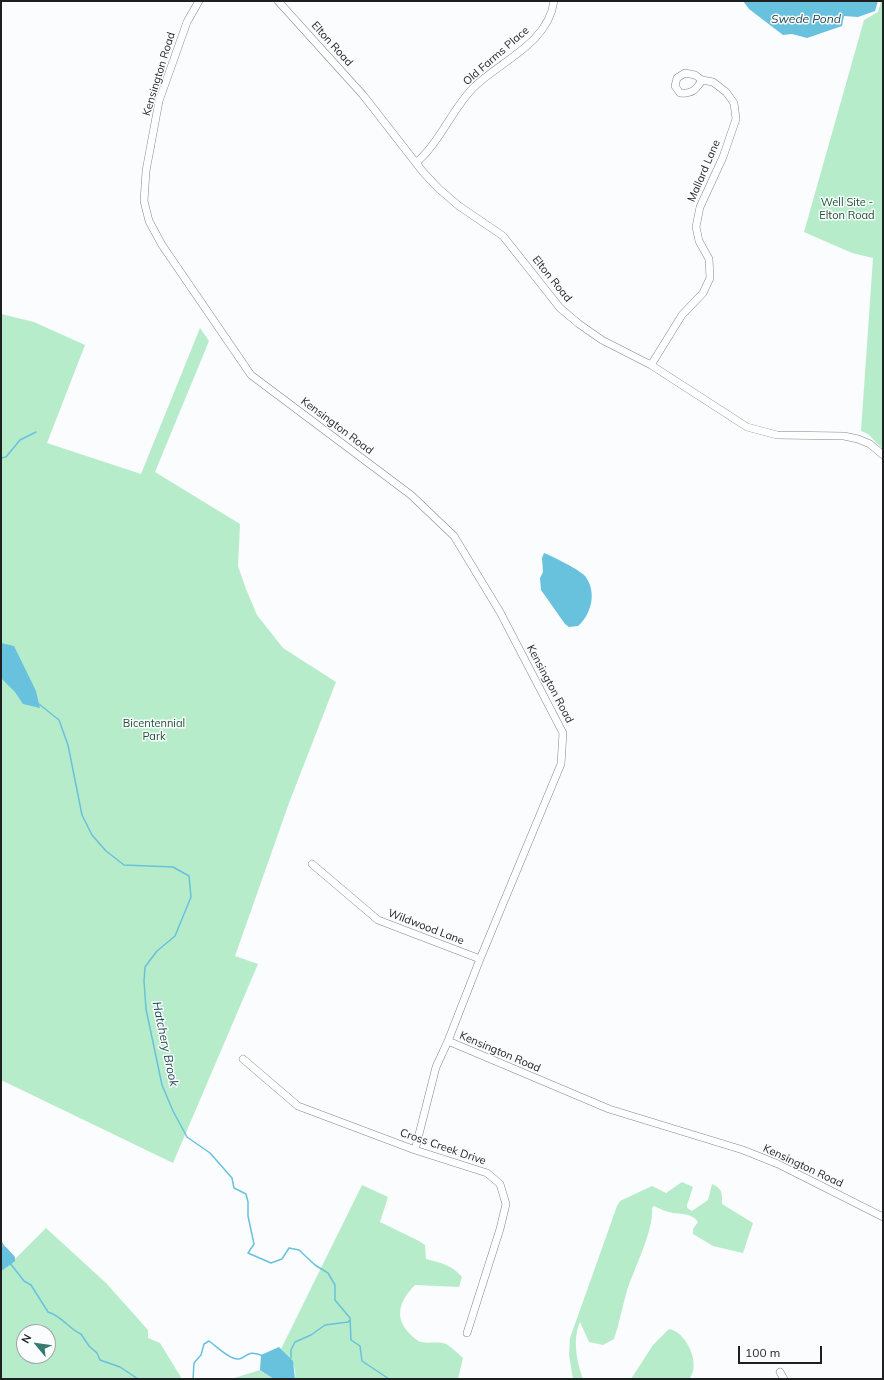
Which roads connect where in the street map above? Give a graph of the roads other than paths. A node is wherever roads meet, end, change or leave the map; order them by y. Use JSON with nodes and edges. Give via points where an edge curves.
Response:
{"nodes":[{"id":1,"x":199,"y":1,"type":"edge"},
{"id":2,"x":278,"y":1,"type":"edge"},
{"id":3,"x":554,"y":1,"type":"edge"},
{"id":4,"x":702,"y":80,"type":"dead end"},
{"id":5,"x":416,"y":163,"type":"junction"},
{"id":6,"x":651,"y":365,"type":"junction"},
{"id":7,"x":883,"y":455,"type":"edge"},
{"id":8,"x":312,"y":864,"type":"dead end"},
{"id":9,"x":480,"y":959,"type":"junction"},
{"id":10,"x":448,"y":1041,"type":"junction"},
{"id":11,"x":243,"y":1059,"type":"dead end"},
{"id":12,"x":416,"y":1150,"type":"junction"},
{"id":13,"x":883,"y":1217,"type":"edge"},
{"id":14,"x":467,"y":1333,"type":"dead end"},
{"id":15,"x":780,"y":1372,"type":"dead end"},
{"id":16,"x":784,"y":1379,"type":"edge"}],
"edges":[{"from":1,"to":9,"type":"street","name":"Kensington Road","via":[[184,28],[159,101],[146,171],[144,201],[148,221],[251,375],[411,495],[454,536],[500,612],[563,734],[561,764]]},
{"from":2,"to":5,"type":"street","name":"Elton Road","via":[[363,95]]},
{"from":3,"to":5,"type":"street","name":"Old Farms Place","via":[[542,30],[474,88],[460,103],[425,156]]},
{"from":4,"to":6,"type":"street","name":"Mallard Lane","via":[[713,82],[726,92],[734,103],[736,119],[723,157],[700,207],[696,227],[699,241],[709,259],[710,278],[703,293],[682,315]]},
{"from":5,"to":6,"type":"street","name":"Elton Road","via":[[439,189],[504,236],[560,308],[602,340]]},
{"from":6,"to":7,"type":"street","name":"Elton Road","via":[[747,427],[777,435],[844,436],[870,444]]},
{"from":8,"to":9,"type":"street","name":"Wildwood Lane","via":[[378,920]]},
{"from":9,"to":10,"type":"street","name":"Kensington Road"},
{"from":10,"to":12,"type":"street","via":[[436,1067]]},
{"from":10,"to":13,"type":"street","name":"Kensington Road","via":[[609,1109],[743,1150],[778,1164]]},
{"from":11,"to":12,"type":"street","name":"Cross Creek Drive","via":[[298,1106]]},
{"from":12,"to":14,"type":"street","name":"Cross Creek Drive","via":[[488,1174],[500,1184],[506,1204]]},
{"from":15,"to":16,"type":"street"}]}
